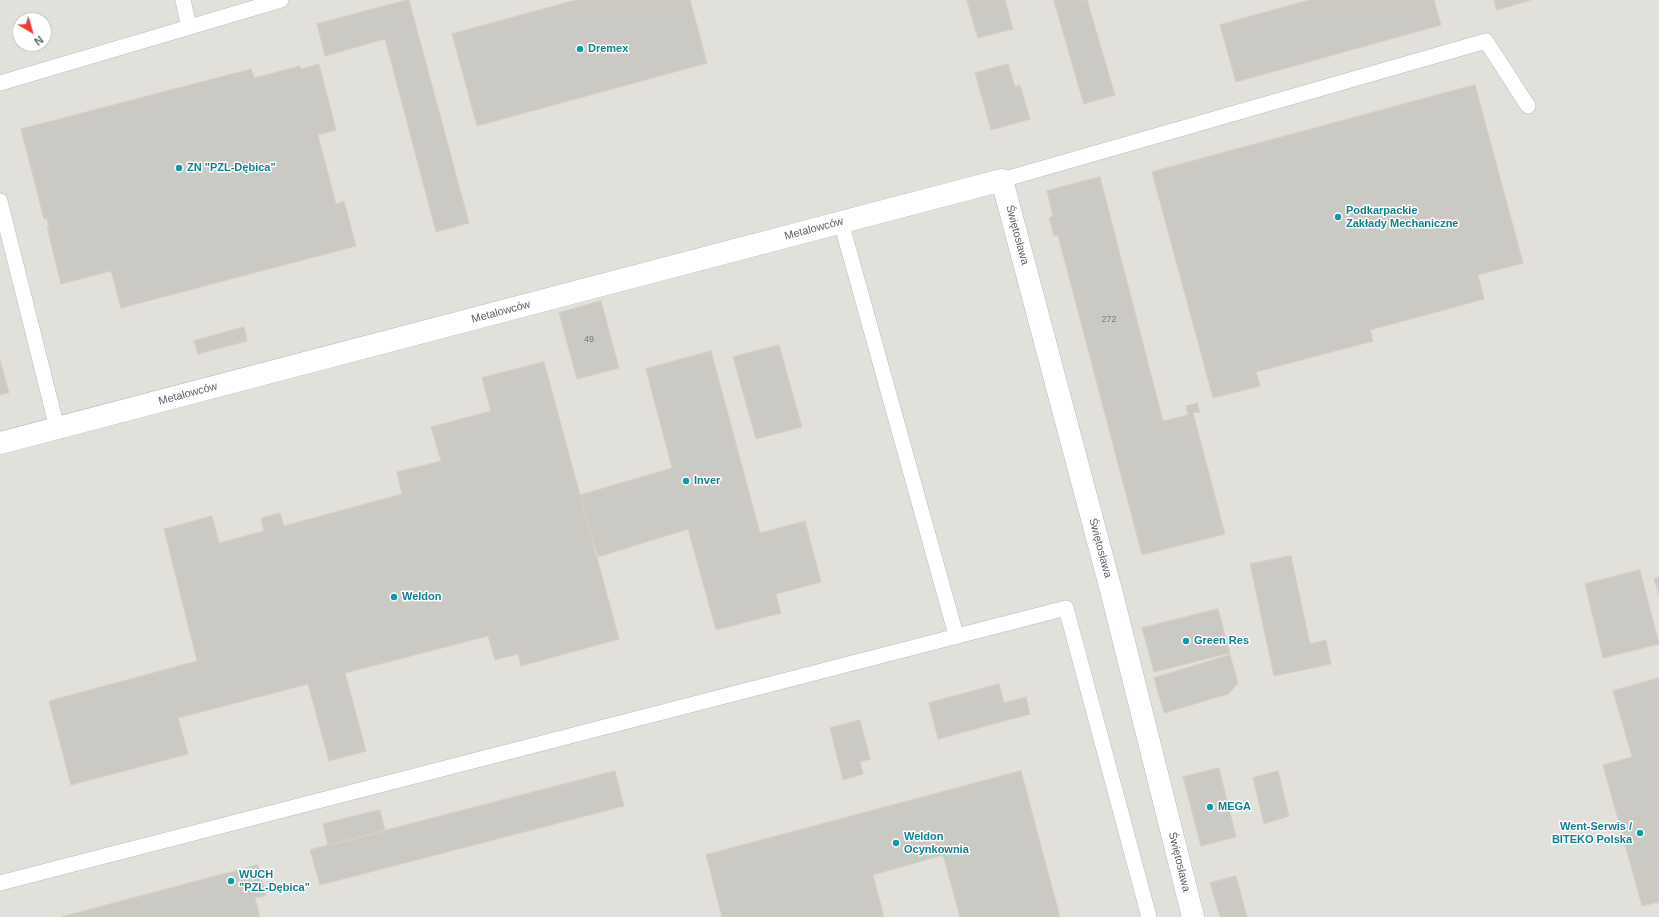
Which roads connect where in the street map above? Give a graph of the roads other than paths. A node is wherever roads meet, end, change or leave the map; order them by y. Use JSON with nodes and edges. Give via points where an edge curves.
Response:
{"nodes":[{"id":1,"x":183,"y":0,"type":"edge"},
{"id":2,"x":281,"y":0,"type":"edge"},
{"id":3,"x":189,"y":27,"type":"junction"},
{"id":4,"x":0,"y":83,"type":"edge"},
{"id":5,"x":1528,"y":106,"type":"dead end"},
{"id":6,"x":1002,"y":180,"type":"junction"},
{"id":7,"x":0,"y":201,"type":"edge"},
{"id":8,"x":841,"y":222,"type":"junction"},
{"id":9,"x":57,"y":428,"type":"junction"},
{"id":10,"x":0,"y":443,"type":"edge"},
{"id":11,"x":956,"y":635,"type":"junction"},
{"id":12,"x":0,"y":883,"type":"edge"},
{"id":13,"x":1149,"y":917,"type":"edge"},
{"id":14,"x":1193,"y":917,"type":"edge"}],
"edges":[{"from":1,"to":3,"type":"lane"},
{"from":2,"to":3,"type":"lane"},
{"from":3,"to":4,"type":"lane"},
{"from":5,"to":6,"type":"lane","via":[[1486,41]]},
{"from":6,"to":8,"type":"street","name":"Metalowców"},
{"from":6,"to":14,"type":"street","name":"Świętosława","via":[[1111,590]]},
{"from":7,"to":9,"type":"lane"},
{"from":8,"to":9,"type":"street","name":"Metalowców"},
{"from":8,"to":11,"type":"lane"},
{"from":9,"to":10,"type":"street","name":"Metalowców"},
{"from":11,"to":12,"type":"lane"},
{"from":11,"to":13,"type":"lane","via":[[1066,608]]}]}
